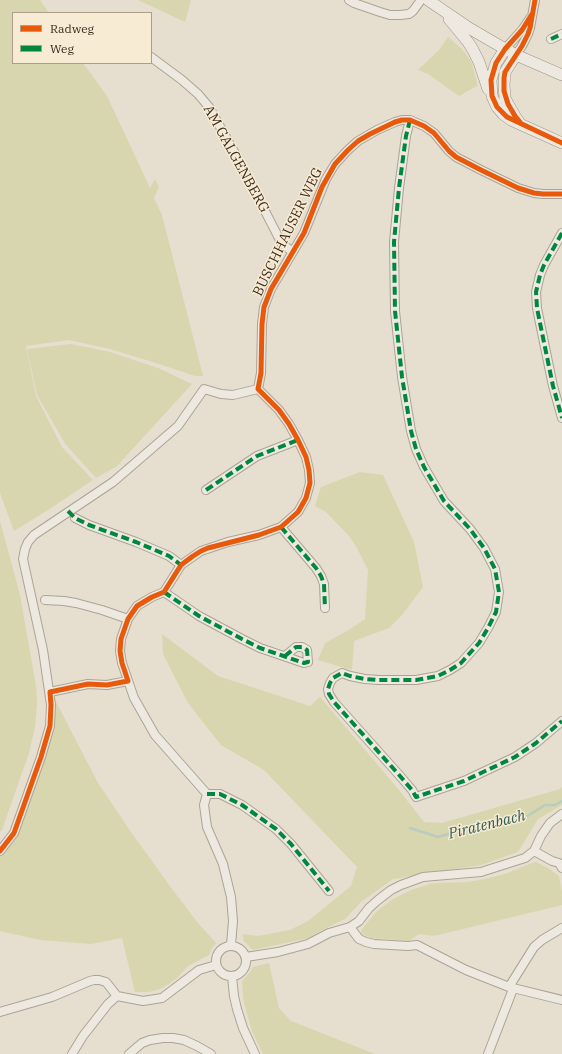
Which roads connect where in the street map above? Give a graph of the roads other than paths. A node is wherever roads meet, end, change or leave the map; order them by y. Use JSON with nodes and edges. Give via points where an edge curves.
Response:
{"nodes":[{"id":1,"x":349,"y":0,"type":"edge"},
{"id":2,"x":421,"y":0,"type":"edge"},
{"id":3,"x":428,"y":0,"type":"edge"},
{"id":4,"x":536,"y":0,"type":"edge"},
{"id":5,"x":443,"y":11,"type":"junction"},
{"id":6,"x":532,"y":14,"type":"junction"},
{"id":7,"x":562,"y":34,"type":"edge"},
{"id":8,"x":551,"y":39,"type":"dead end"},
{"id":9,"x":505,"y":49,"type":"junction"},
{"id":10,"x":516,"y":55,"type":"junction"},
{"id":11,"x":152,"y":58,"type":"edge"},
{"id":12,"x":562,"y":75,"type":"edge"},
{"id":13,"x":496,"y":107,"type":"junction"},
{"id":14,"x":410,"y":120,"type":"junction"},
{"id":15,"x":525,"y":126,"type":"junction"},
{"id":16,"x":562,"y":143,"type":"edge"},
{"id":17,"x":562,"y":194,"type":"edge"},
{"id":18,"x":562,"y":233,"type":"edge"},
{"id":19,"x":293,"y":252,"type":"junction"},
{"id":20,"x":258,"y":389,"type":"junction"},
{"id":21,"x":562,"y":418,"type":"edge"},
{"id":22,"x":298,"y":440,"type":"junction"},
{"id":23,"x":206,"y":490,"type":"dead end"},
{"id":24,"x":75,"y":518,"type":"dead end"},
{"id":25,"x":281,"y":527,"type":"junction"},
{"id":26,"x":181,"y":565,"type":"junction"},
{"id":27,"x":164,"y":592,"type":"junction"},
{"id":28,"x":45,"y":600,"type":"dead end"},
{"id":29,"x":325,"y":608,"type":"dead end"},
{"id":30,"x":128,"y":619,"type":"junction"},
{"id":31,"x":285,"y":656,"type":"dead end"},
{"id":32,"x":128,"y":681,"type":"junction"},
{"id":33,"x":50,"y":692,"type":"junction"},
{"id":34,"x":562,"y":721,"type":"edge"},
{"id":35,"x":207,"y":794,"type":"junction"},
{"id":36,"x":562,"y":814,"type":"edge"},
{"id":37,"x":0,"y":851,"type":"edge"},
{"id":38,"x":534,"y":851,"type":"junction"},
{"id":39,"x":562,"y":868,"type":"edge"},
{"id":40,"x":329,"y":891,"type":"dead end"},
{"id":41,"x":350,"y":927,"type":"junction"},
{"id":42,"x":562,"y":928,"type":"edge"},
{"id":43,"x":231,"y":945,"type":"junction"},
{"id":44,"x":246,"y":957,"type":"junction"},
{"id":45,"x":216,"y":965,"type":"junction"},
{"id":46,"x":232,"y":976,"type":"junction"},
{"id":47,"x":511,"y":988,"type":"junction"},
{"id":48,"x":117,"y":996,"type":"junction"},
{"id":49,"x":562,"y":1000,"type":"edge"},
{"id":50,"x":0,"y":1012,"type":"edge"},
{"id":51,"x":72,"y":1054,"type":"edge"},
{"id":52,"x":128,"y":1054,"type":"edge"},
{"id":53,"x":211,"y":1054,"type":"edge"},
{"id":54,"x":255,"y":1054,"type":"edge"},
{"id":55,"x":488,"y":1054,"type":"edge"}],
"edges":[{"from":1,"to":2,"type":"street","via":[[380,12],[400,16],[413,11]]},
{"from":3,"to":5,"type":"main road"},
{"from":4,"to":6,"type":"street"},
{"from":5,"to":9,"type":"main road"},
{"from":5,"to":13,"type":"main road","via":[[473,50]]},
{"from":6,"to":9,"type":"street"},
{"from":6,"to":10,"type":"street","via":[[528,34]]},
{"from":7,"to":8,"type":"street"},
{"from":9,"to":10,"type":"main road"},
{"from":9,"to":13,"type":"main road","via":[[496,63],[491,80]]},
{"from":10,"to":12,"type":"main road"},
{"from":10,"to":15,"type":"main road","via":[[505,72],[504,91],[511,111]]},
{"from":11,"to":19,"type":"street","name":"AM GALGENBERG","via":[[193,89],[209,107],[282,244]]},
{"from":13,"to":15,"type":"main road","via":[[507,117]]},
{"from":14,"to":17,"type":"street","via":[[434,133],[456,157],[497,178],[534,193]]},
{"from":14,"to":19,"type":"street","name":"BUSCHHAUSER WEG","via":[[395,122],[358,141],[335,164]]},
{"from":14,"to":34,"type":"street","via":[[399,188],[394,242],[395,311],[411,431],[424,467],[444,501],[484,548],[495,569],[499,592],[496,612],[479,643],[461,663],[450,670],[438,676],[416,680],[365,679],[342,673],[333,678],[328,689],[329,694],[416,797],[464,781],[515,757]]},
{"from":15,"to":16,"type":"main road"},
{"from":18,"to":21,"type":"street","via":[[542,270],[536,292],[553,386]]},
{"from":19,"to":20,"type":"street","name":"BUSCHHAUSER WEG","via":[[271,289],[264,308]]},
{"from":20,"to":22,"type":"street","via":[[279,410]]},
{"from":20,"to":33,"type":"street","via":[[233,395],[204,389],[178,426],[113,482],[34,535],[28,542],[23,559]]},
{"from":22,"to":23,"type":"street","via":[[257,456]]},
{"from":22,"to":25,"type":"street","via":[[306,457],[310,483],[306,498],[298,512]]},
{"from":24,"to":26,"type":"street","via":[[169,556]]},
{"from":25,"to":26,"type":"street","via":[[201,551]]},
{"from":25,"to":29,"type":"street","via":[[321,576]]},
{"from":26,"to":27,"type":"street"},
{"from":27,"to":30,"type":"street","via":[[137,606]]},
{"from":27,"to":31,"type":"street","via":[[219,628],[260,648]]},
{"from":28,"to":30,"type":"street","via":[[76,603]]},
{"from":30,"to":32,"type":"street","via":[[120,651]]},
{"from":32,"to":33,"type":"street","via":[[88,684]]},
{"from":32,"to":35,"type":"street","via":[[134,698],[155,735]]},
{"from":33,"to":37,"type":"street","via":[[50,726],[41,757],[14,833]]},
{"from":35,"to":40,"type":"street","via":[[220,794],[242,805],[276,829]]},
{"from":35,"to":43,"type":"street","via":[[204,805],[205,820],[223,864],[231,897]]},
{"from":36,"to":38,"type":"street","via":[[550,822]]},
{"from":38,"to":39,"type":"street","via":[[559,863]]},
{"from":38,"to":41,"type":"street","via":[[525,858],[481,872],[423,877],[401,885],[378,900]]},
{"from":41,"to":44,"type":"street","via":[[308,944]]},
{"from":41,"to":47,"type":"street","via":[[359,939],[366,942],[417,945],[466,970]]},
{"from":42,"to":47,"type":"street","via":[[534,947]]},
{"from":43,"to":44,"type":"street","via":[[241,949]]},
{"from":43,"to":45,"type":"street","via":[[220,951]]},
{"from":44,"to":46,"type":"street","via":[[245,968],[238,975]]},
{"from":45,"to":46,"type":"street","via":[[221,972]]},
{"from":45,"to":48,"type":"street","via":[[199,970],[162,998],[143,1001]]},
{"from":46,"to":54,"type":"street","via":[[237,1009]]},
{"from":47,"to":49,"type":"street"},
{"from":47,"to":55,"type":"street"},
{"from":48,"to":50,"type":"street","via":[[106,982],[94,980],[52,997]]},
{"from":48,"to":51,"type":"street","via":[[82,1036]]},
{"from":52,"to":53,"type":"street","via":[[150,1040],[173,1038],[184,1040]]}]}
